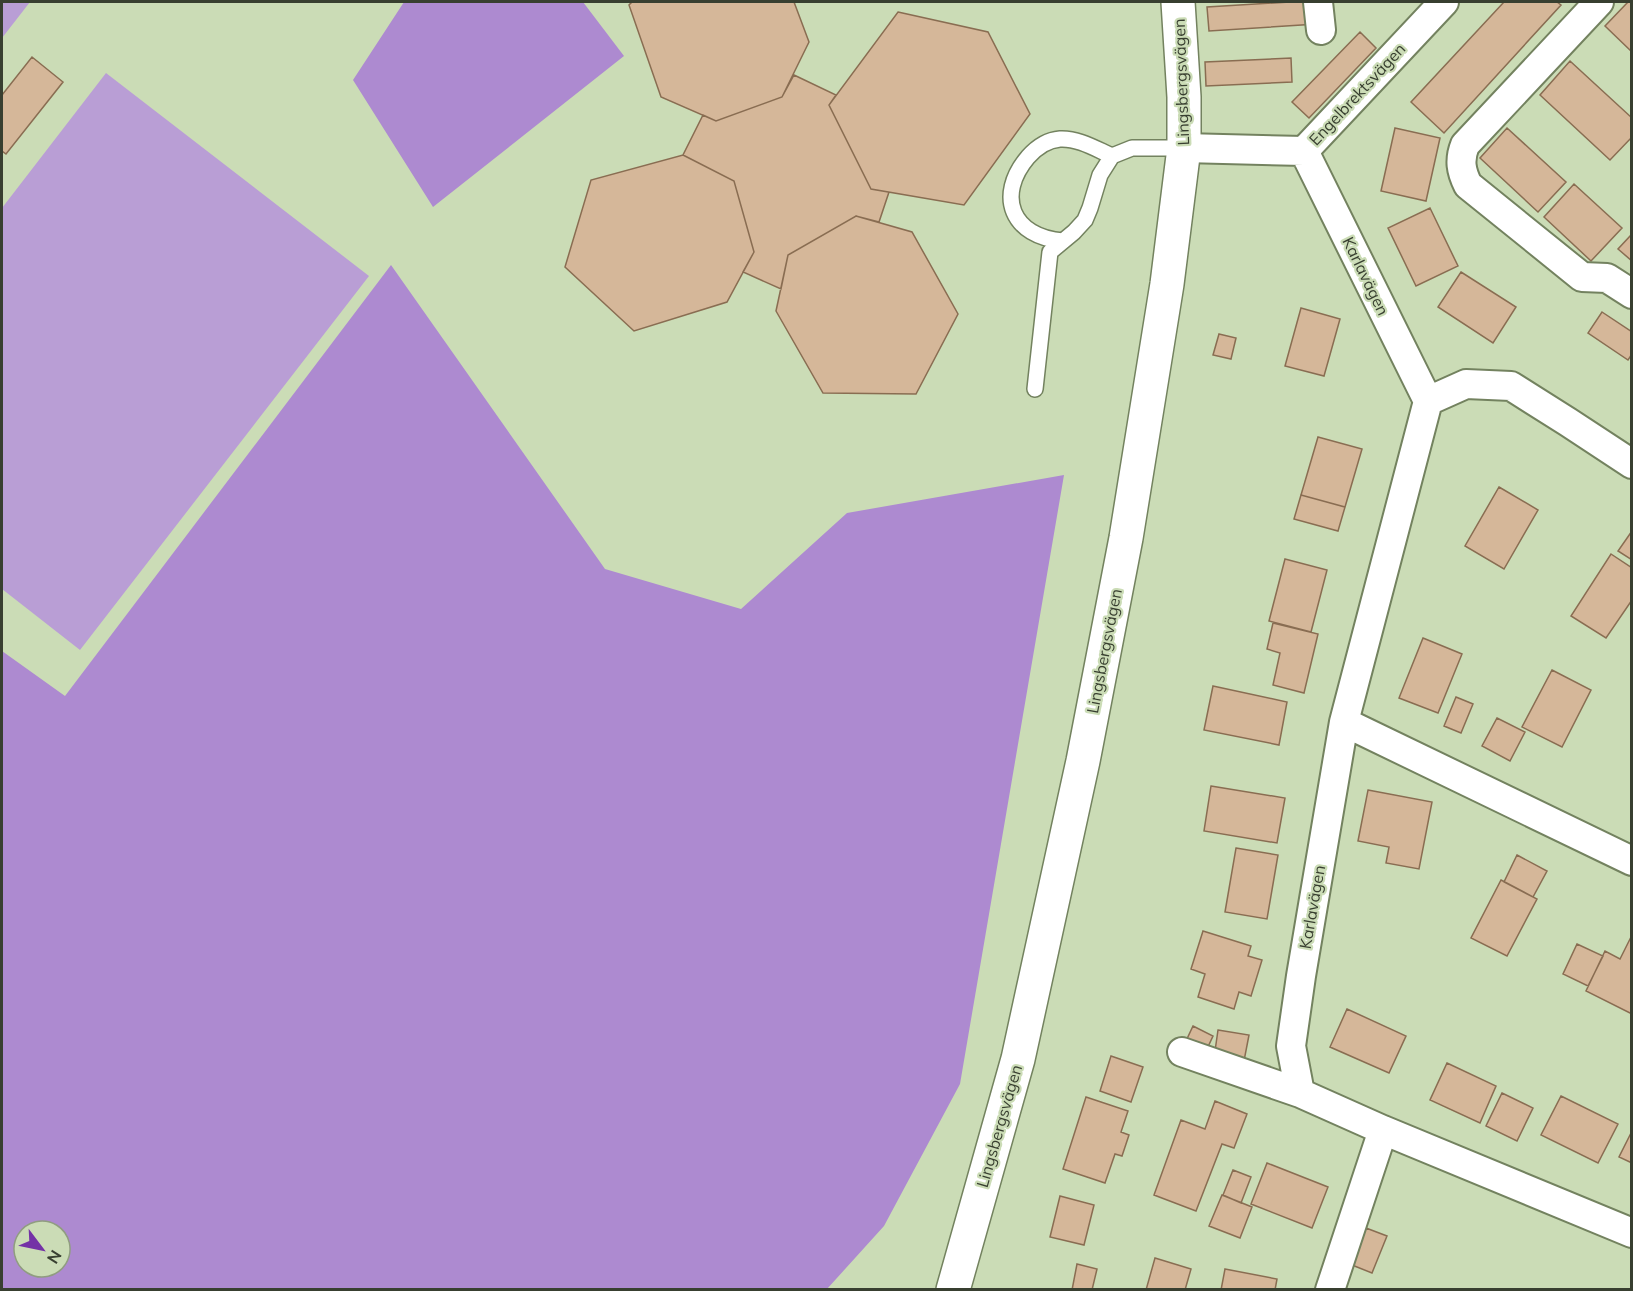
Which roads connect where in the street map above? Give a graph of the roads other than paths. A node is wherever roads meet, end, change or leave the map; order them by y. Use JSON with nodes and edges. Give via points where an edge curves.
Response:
{"nodes":[{"id":1,"x":1178,"y":2,"type":"edge"},
{"id":2,"x":1318,"y":2,"type":"edge"},
{"id":3,"x":1444,"y":2,"type":"edge"},
{"id":4,"x":1599,"y":2,"type":"edge"},
{"id":5,"x":1321,"y":30,"type":"dead end"},
{"id":6,"x":1184,"y":148,"type":"junction"},
{"id":7,"x":1304,"y":151,"type":"junction"},
{"id":8,"x":1112,"y":156,"type":"junction"},
{"id":9,"x":1063,"y":241,"type":"junction"},
{"id":10,"x":1632,"y":294,"type":"edge"},
{"id":11,"x":1035,"y":389,"type":"dead end"},
{"id":12,"x":1428,"y":401,"type":"junction"},
{"id":13,"x":1632,"y":464,"type":"edge"},
{"id":14,"x":1344,"y":722,"type":"junction"},
{"id":15,"x":1632,"y":861,"type":"edge"},
{"id":16,"x":1182,"y":1052,"type":"dead end"},
{"id":17,"x":1300,"y":1093,"type":"junction"},
{"id":18,"x":1383,"y":1130,"type":"junction"},
{"id":19,"x":1629,"y":1231,"type":"edge"},
{"id":20,"x":953,"y":1290,"type":"edge"},
{"id":21,"x":1330,"y":1290,"type":"edge"}],
"edges":[{"from":1,"to":6,"type":"street","name":"Lingsbergsvägen"},
{"from":2,"to":5,"type":"street"},
{"from":3,"to":7,"type":"street","name":"Engelbrektsvägen"},
{"from":4,"to":10,"type":"street","via":[[1465,145],[1461,167],[1468,185],[1582,277],[1607,279]]},
{"from":6,"to":7,"type":"street","name":"Engelbrektsvägen"},
{"from":6,"to":8,"type":"lane","via":[[1131,148]]},
{"from":6,"to":20,"type":"street","name":"Lingsbergsvägen","via":[[1167,284],[1126,538],[1083,761],[1018,1059]]},
{"from":7,"to":12,"type":"street","name":"Karlavägen"},
{"from":8,"to":9,"type":"lane","via":[[1100,175],[1085,220]]},
{"from":8,"to":9,"type":"lane","via":[[1059,139],[1041,146],[1019,170],[1011,192],[1017,218],[1036,234]]},
{"from":9,"to":11,"type":"lane","via":[[1050,252]]},
{"from":12,"to":13,"type":"street","via":[[1466,384],[1511,386]]},
{"from":12,"to":14,"type":"street","name":"Karlavägen"},
{"from":14,"to":15,"type":"street"},
{"from":14,"to":17,"type":"street","name":"Karlavägen","via":[[1300,976],[1292,1046]]},
{"from":16,"to":17,"type":"street"},
{"from":17,"to":18,"type":"street"},
{"from":18,"to":19,"type":"street"},
{"from":18,"to":21,"type":"street"}]}
